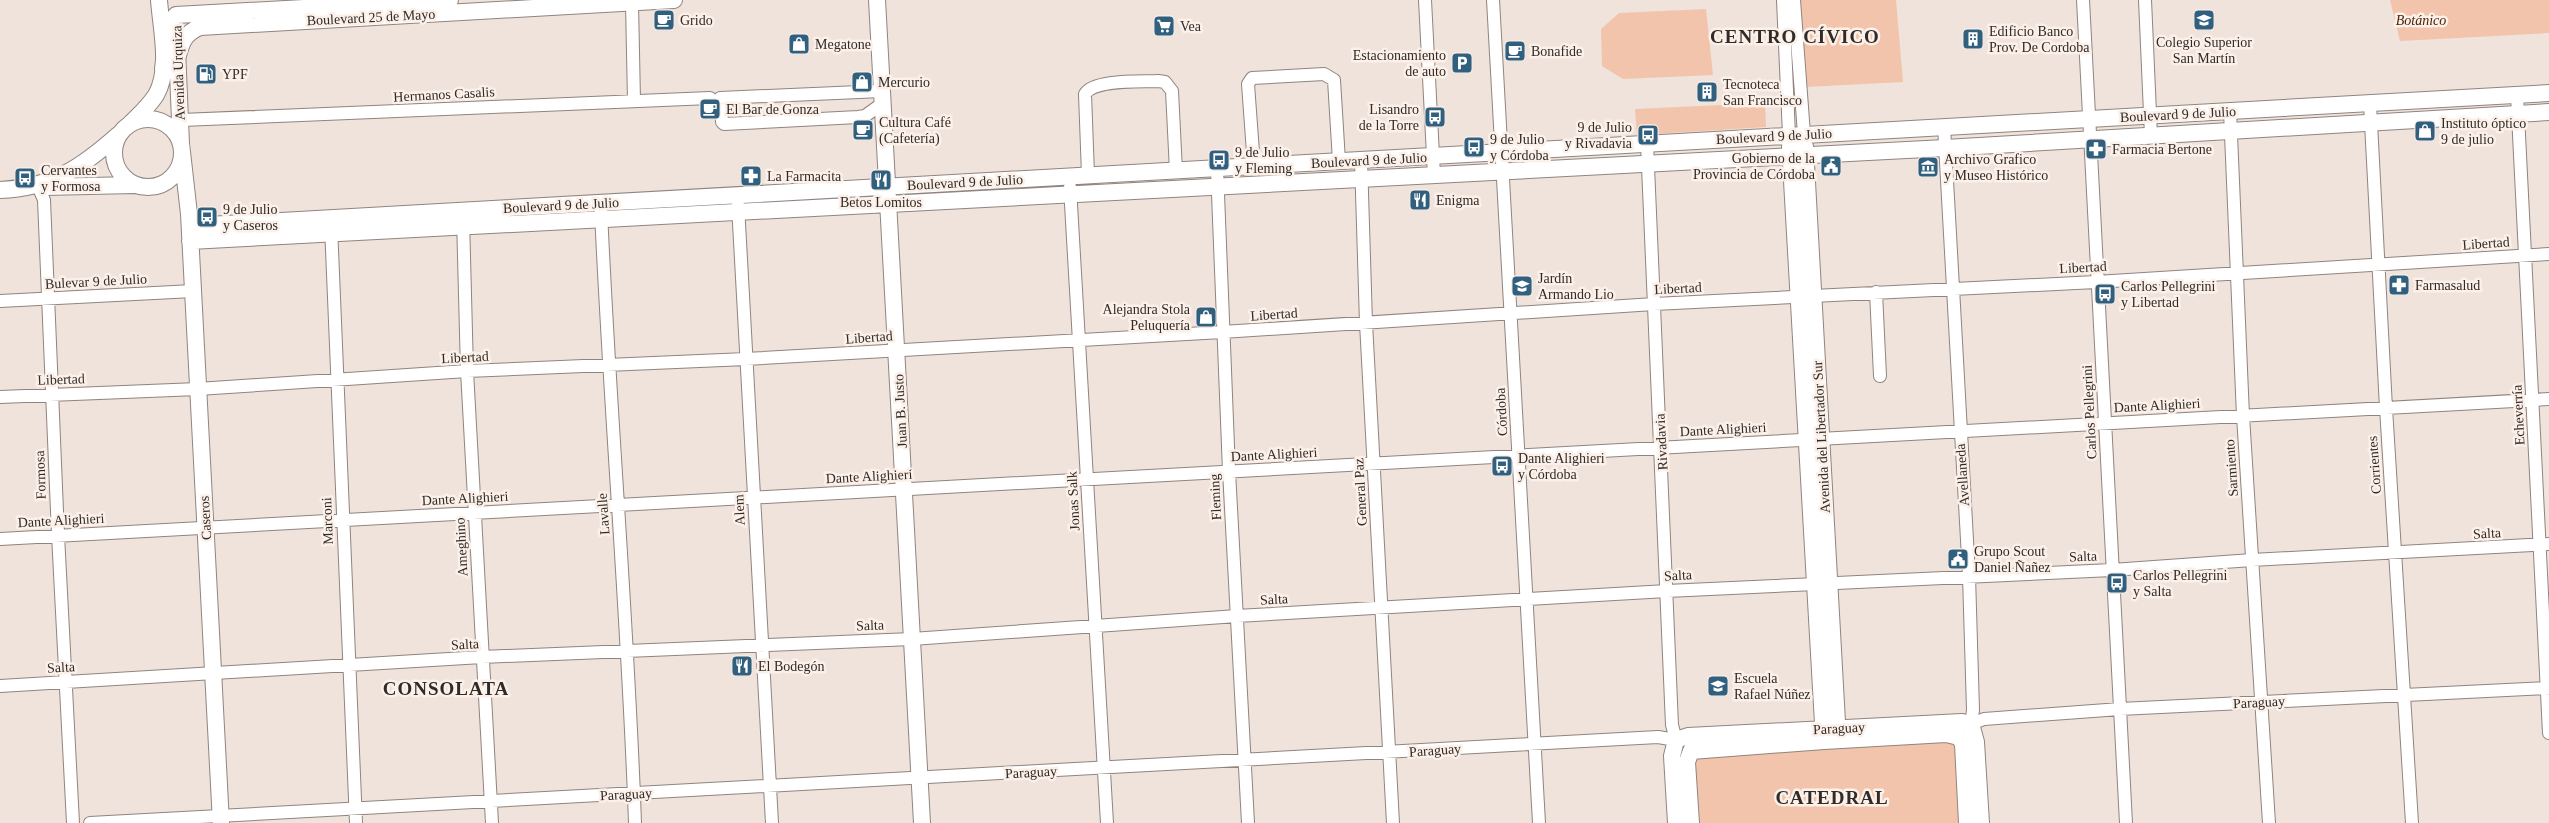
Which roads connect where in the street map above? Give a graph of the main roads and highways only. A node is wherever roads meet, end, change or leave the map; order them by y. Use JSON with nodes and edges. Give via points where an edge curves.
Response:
{"nodes":[{"id":1,"x":160,"y":0,"type":"edge"},
{"id":2,"x":674,"y":0,"type":"edge"},
{"id":3,"x":877,"y":0,"type":"edge"},
{"id":4,"x":589,"y":2,"type":"edge"},
{"id":5,"x":451,"y":4,"type":"edge"},
{"id":6,"x":176,"y":7,"type":"edge"},
{"id":7,"x":304,"y":9,"type":"edge"},
{"id":8,"x":177,"y":59,"type":"junction"},
{"id":9,"x":163,"y":68,"type":"junction"},
{"id":10,"x":2549,"y":93,"type":"edge"},
{"id":11,"x":2549,"y":112,"type":"edge"},
{"id":12,"x":124,"y":130,"type":"junction"},
{"id":13,"x":1797,"y":135,"type":"junction"},
{"id":14,"x":182,"y":149,"type":"junction"},
{"id":15,"x":1798,"y":155,"type":"junction"},
{"id":16,"x":135,"y":185,"type":"junction"},
{"id":17,"x":161,"y":185,"type":"junction"},
{"id":18,"x":38,"y":186,"type":"junction"},
{"id":19,"x":887,"y":186,"type":"junction"},
{"id":20,"x":0,"y":190,"type":"edge"},
{"id":21,"x":888,"y":206,"type":"junction"},
{"id":22,"x":190,"y":227,"type":"junction"},
{"id":23,"x":1970,"y":724,"type":"junction"},
{"id":24,"x":1831,"y":734,"type":"junction"},
{"id":25,"x":1959,"y":737,"type":"junction"},
{"id":26,"x":1676,"y":740,"type":"junction"},
{"id":27,"x":1691,"y":751,"type":"junction"},
{"id":28,"x":221,"y":819,"type":"edge"},
{"id":29,"x":922,"y":823,"type":"edge"},
{"id":30,"x":1676,"y":823,"type":"edge"},
{"id":31,"x":1691,"y":823,"type":"edge"},
{"id":32,"x":1967,"y":823,"type":"edge"},
{"id":33,"x":1981,"y":823,"type":"edge"}],
"edges":[{"from":1,"to":9,"type":"main road","name":"Avenida Urquiza"},
{"from":2,"to":4,"type":"main road","name":"Boulevard 25 de Mayo"},
{"from":3,"to":19,"type":"main road","name":"Juan B. Justo"},
{"from":4,"to":5,"type":"main road","name":"Boulevard 25 de Mayo"},
{"from":5,"to":7,"type":"main road","name":"Boulevard 25 de Mayo"},
{"from":6,"to":7,"type":"main road","name":"Boulevard 25 de Mayo"},
{"from":6,"to":8,"type":"main road","name":"Avenida Urquiza"},
{"from":6,"to":9,"type":"main road","via":[[168,26]]},
{"from":7,"to":8,"type":"main road","name":"Boulevard 25 de Mayo","via":[[200,27],[182,40]]},
{"from":8,"to":14,"type":"main road","name":"Avenida Urquiza"},
{"from":9,"to":12,"type":"main road","name":"Avenida Urquiza","via":[[155,97]]},
{"from":10,"to":13,"type":"main road","name":"Boulevard 9 de Julio"},
{"from":11,"to":15,"type":"main road","name":"Boulevard 9 de Julio"},
{"from":12,"to":14,"type":"main road","via":[[140,121],[156,120],[175,132]]},
{"from":12,"to":16,"type":"main road","via":[[115,146],[115,162],[123,176]]},
{"from":12,"to":18,"type":"main road","via":[[80,166]]},
{"from":13,"to":15,"type":"main road","name":"Avenida del Libertador Sur"},
{"from":13,"to":19,"type":"main road","name":"Boulevard 9 de Julio"},
{"from":14,"to":17,"type":"main road","via":[[177,172]]},
{"from":14,"to":22,"type":"main road","name":"Caseros"},
{"from":15,"to":21,"type":"main road","name":"Boulevard 9 de Julio"},
{"from":15,"to":24,"type":"main road","name":"Avenida del Libertador Sur"},
{"from":16,"to":17,"type":"main road"},
{"from":16,"to":18,"type":"main road"},
{"from":17,"to":22,"type":"main road","name":"Caseros","via":[[176,190]]},
{"from":18,"to":20,"type":"main road"},
{"from":19,"to":21,"type":"main road","name":"Juan B. Justo"},
{"from":19,"to":22,"type":"main road","name":"Boulevard 9 de Julio"},
{"from":21,"to":22,"type":"main road","name":"Boulevard 9 de Julio","via":[[332,235]]},
{"from":21,"to":29,"type":"main road","name":"Juan B. Justo"},
{"from":22,"to":28,"type":"main road","name":"Caseros"},
{"from":23,"to":24,"type":"main road","name":"Paraguay","via":[[1962,722]]},
{"from":23,"to":25,"type":"main road"},
{"from":23,"to":33,"type":"main road","name":"Avellaneda","via":[[1976,742]]},
{"from":24,"to":25,"type":"main road","name":"Paraguay","via":[[1946,734]]},
{"from":24,"to":26,"type":"main road","name":"Paraguay","via":[[1688,736]]},
{"from":24,"to":27,"type":"main road","name":"Paraguay"},
{"from":25,"to":32,"type":"main road","via":[[1963,744]]},
{"from":26,"to":27,"type":"main road"},
{"from":26,"to":30,"type":"main road","name":"Rivadavia","via":[[1672,756]]},
{"from":27,"to":31,"type":"main road","via":[[1687,762]]}]}
